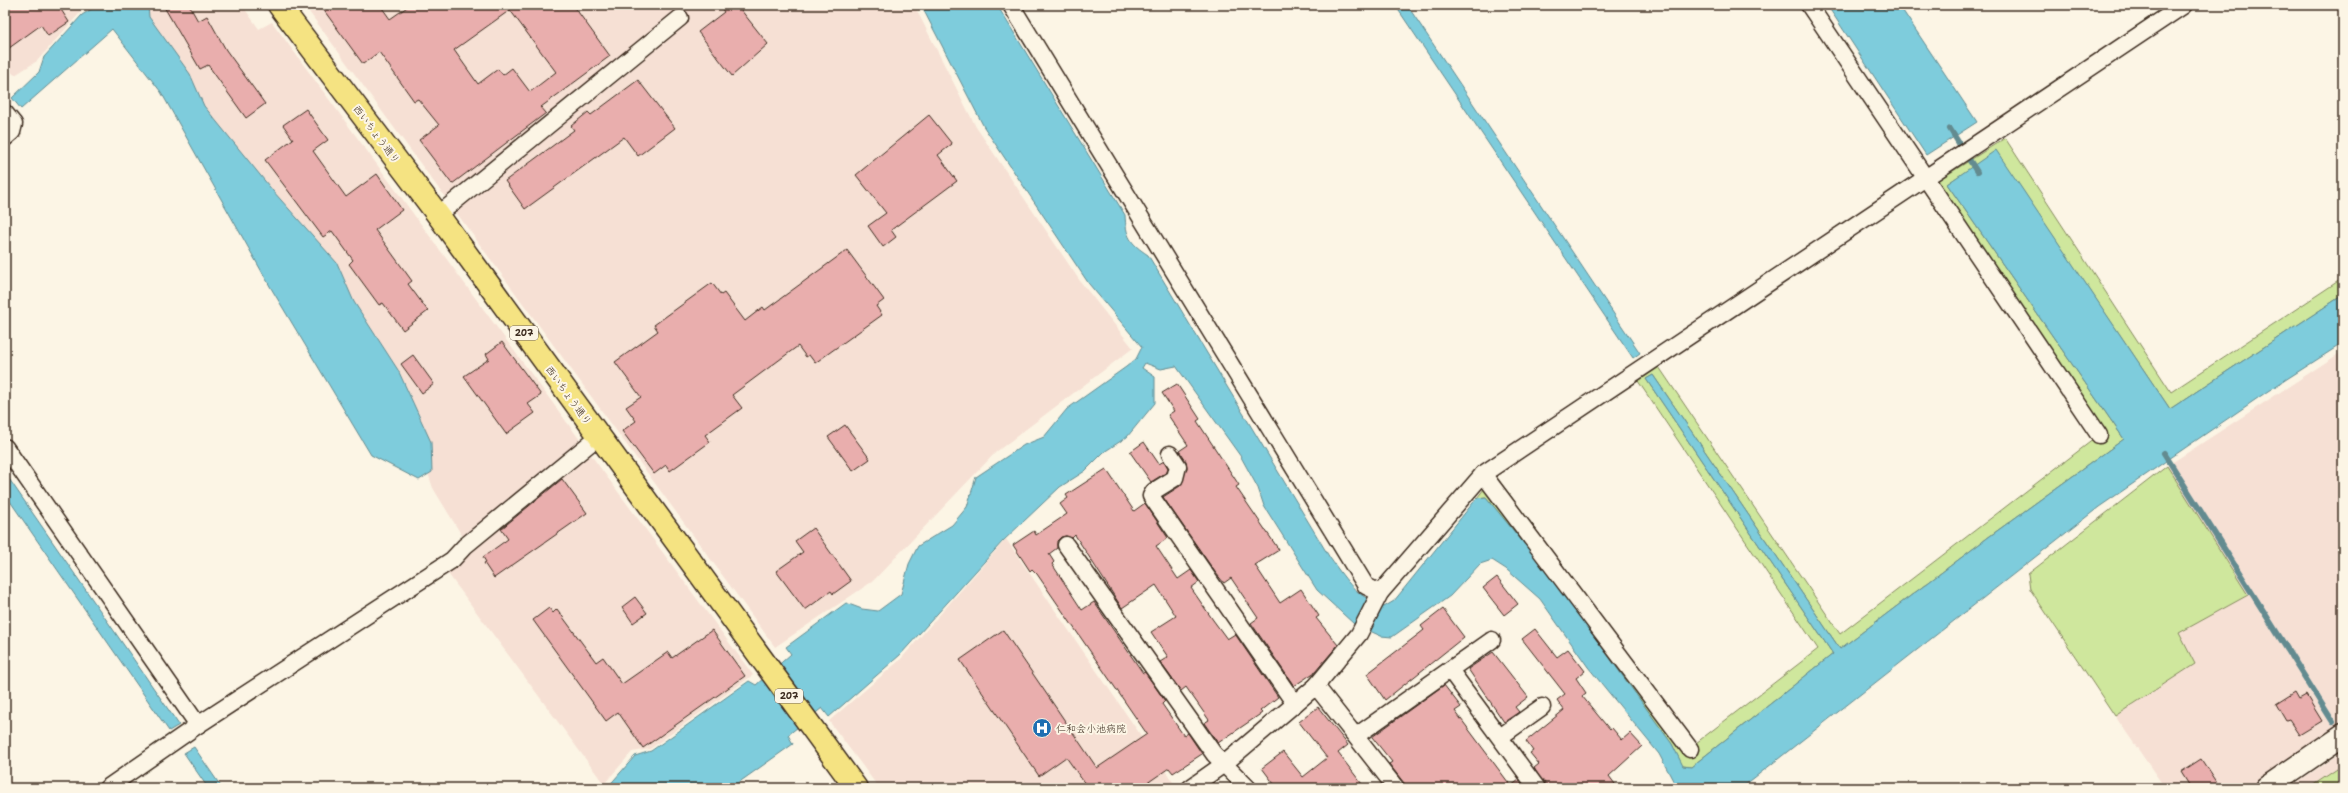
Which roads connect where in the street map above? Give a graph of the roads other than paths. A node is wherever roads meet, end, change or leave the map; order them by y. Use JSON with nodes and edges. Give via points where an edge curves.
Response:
{"nodes":[{"id":1,"x":280,"y":5,"type":"edge"},
{"id":2,"x":1011,"y":5,"type":"edge"},
{"id":3,"x":1809,"y":5,"type":"edge"},
{"id":4,"x":2184,"y":5,"type":"edge"},
{"id":5,"x":680,"y":18,"type":"dead end"},
{"id":6,"x":5,"y":114,"type":"edge"},
{"id":7,"x":5,"y":138,"type":"edge"},
{"id":8,"x":1925,"y":178,"type":"junction"},
{"id":9,"x":438,"y":215,"type":"junction"},
{"id":10,"x":2099,"y":435,"type":"dead end"},
{"id":11,"x":600,"y":436,"type":"junction"},
{"id":12,"x":5,"y":447,"type":"edge"},
{"id":13,"x":1170,"y":454,"type":"dead end"},
{"id":14,"x":1483,"y":474,"type":"junction"},
{"id":15,"x":1066,"y":545,"type":"dead end"},
{"id":16,"x":1380,"y":593,"type":"junction"},
{"id":17,"x":1492,"y":640,"type":"dead end"},
{"id":18,"x":1450,"y":670,"type":"junction"},
{"id":19,"x":1316,"y":686,"type":"junction"},
{"id":20,"x":1295,"y":704,"type":"junction"},
{"id":21,"x":1542,"y":707,"type":"dead end"},
{"id":22,"x":198,"y":725,"type":"junction"},
{"id":23,"x":2343,"y":735,"type":"edge"},
{"id":24,"x":1356,"y":736,"type":"junction"},
{"id":25,"x":1500,"y":737,"type":"junction"},
{"id":26,"x":1690,"y":749,"type":"dead end"},
{"id":27,"x":1224,"y":764,"type":"junction"},
{"id":28,"x":107,"y":788,"type":"edge"},
{"id":29,"x":856,"y":788,"type":"edge"},
{"id":30,"x":1190,"y":788,"type":"edge"},
{"id":31,"x":1248,"y":788,"type":"edge"},
{"id":32,"x":1396,"y":788,"type":"edge"},
{"id":33,"x":1537,"y":788,"type":"edge"},
{"id":34,"x":2266,"y":788,"type":"edge"}],
"edges":[{"from":1,"to":9,"type":"highway","name":"西いちょう通り","number":"207"},
{"from":2,"to":16,"type":"street","via":[[1366,586]]},
{"from":3,"to":8,"type":"street"},
{"from":4,"to":8,"type":"street"},
{"from":5,"to":9,"type":"street"},
{"from":6,"to":7,"type":"street","via":[[14,124],[12,132]]},
{"from":8,"to":10,"type":"street"},
{"from":8,"to":14,"type":"street"},
{"from":9,"to":11,"type":"highway","name":"西いちょう通り","number":"207"},
{"from":11,"to":22,"type":"street","via":[[465,546],[452,560]]},
{"from":11,"to":29,"type":"highway","name":"西いちょう通り","number":"207"},
{"from":12,"to":22,"type":"street"},
{"from":13,"to":20,"type":"street","via":[[1178,466],[1175,478],[1154,491],[1151,496]]},
{"from":14,"to":16,"type":"street"},
{"from":14,"to":26,"type":"street"},
{"from":15,"to":27,"type":"street","via":[[1214,754]]},
{"from":16,"to":19,"type":"street","via":[[1359,634]]},
{"from":17,"to":18,"type":"street"},
{"from":18,"to":24,"type":"street"},
{"from":18,"to":25,"type":"street"},
{"from":19,"to":20,"type":"street"},
{"from":19,"to":24,"type":"street"},
{"from":20,"to":27,"type":"street"},
{"from":21,"to":25,"type":"street"},
{"from":22,"to":28,"type":"street"},
{"from":23,"to":34,"type":"main road"},
{"from":24,"to":32,"type":"street"},
{"from":25,"to":33,"type":"street"},
{"from":27,"to":30,"type":"street"},
{"from":27,"to":31,"type":"street"}]}
